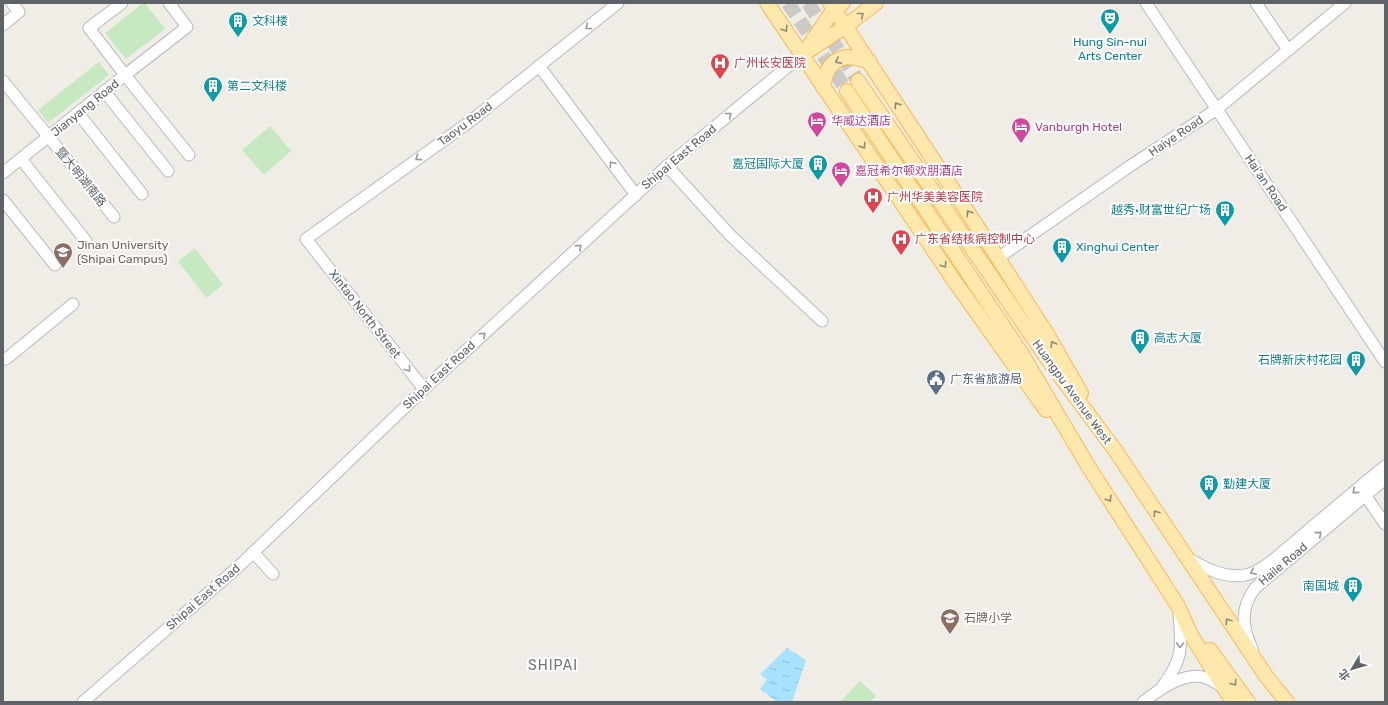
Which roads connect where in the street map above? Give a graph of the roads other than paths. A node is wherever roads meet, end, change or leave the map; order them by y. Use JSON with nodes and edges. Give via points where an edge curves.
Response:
{"nodes":[{"id":1,"x":12,"y":3,"type":"edge"},
{"id":2,"x":122,"y":3,"type":"edge"},
{"id":3,"x":168,"y":3,"type":"edge"},
{"id":4,"x":618,"y":3,"type":"edge"},
{"id":5,"x":767,"y":3,"type":"edge"},
{"id":6,"x":876,"y":3,"type":"edge"},
{"id":7,"x":1146,"y":3,"type":"edge"},
{"id":8,"x":1256,"y":3,"type":"edge"},
{"id":9,"x":1345,"y":3,"type":"edge"},
{"id":10,"x":836,"y":5,"type":"edge"},
{"id":11,"x":3,"y":25,"type":"edge"},
{"id":12,"x":846,"y":26,"type":"junction"},
{"id":13,"x":1288,"y":50,"type":"junction"},
{"id":14,"x":802,"y":55,"type":"junction"},
{"id":15,"x":869,"y":61,"type":"junction"},
{"id":16,"x":539,"y":66,"type":"junction"},
{"id":17,"x":125,"y":75,"type":"junction"},
{"id":18,"x":3,"y":81,"type":"edge"},
{"id":19,"x":858,"y":81,"type":"tunnel mouth"},
{"id":20,"x":823,"y":87,"type":"junction"},
{"id":21,"x":104,"y":91,"type":"junction"},
{"id":22,"x":847,"y":91,"type":"tunnel mouth"},
{"id":23,"x":1217,"y":109,"type":"junction"},
{"id":24,"x":78,"y":113,"type":"junction"},
{"id":25,"x":48,"y":137,"type":"junction"},
{"id":26,"x":189,"y":155,"type":"dead end"},
{"id":27,"x":21,"y":159,"type":"junction"},
{"id":28,"x":667,"y":166,"type":"junction"},
{"id":29,"x":168,"y":171,"type":"dead end"},
{"id":30,"x":3,"y":173,"type":"edge"},
{"id":31,"x":142,"y":194,"type":"dead end"},
{"id":32,"x":636,"y":195,"type":"junction"},
{"id":33,"x":3,"y":200,"type":"edge"},
{"id":34,"x":114,"y":217,"type":"dead end"},
{"id":35,"x":306,"y":239,"type":"joint"},
{"id":36,"x":86,"y":240,"type":"dead end"},
{"id":37,"x":998,"y":258,"type":"junction"},
{"id":38,"x":55,"y":265,"type":"dead end"},
{"id":39,"x":73,"y":304,"type":"dead end"},
{"id":40,"x":822,"y":321,"type":"dead end"},
{"id":41,"x":6,"y":359,"type":"dead end"},
{"id":42,"x":1385,"y":362,"type":"edge"},
{"id":43,"x":424,"y":389,"type":"junction"},
{"id":44,"x":1115,"y":450,"type":"junction"},
{"id":45,"x":1088,"y":466,"type":"junction"},
{"id":46,"x":1385,"y":466,"type":"edge"},
{"id":47,"x":1385,"y":479,"type":"edge"},
{"id":48,"x":1365,"y":495,"type":"junction"},
{"id":49,"x":1385,"y":524,"type":"edge"},
{"id":50,"x":253,"y":552,"type":"junction"},
{"id":51,"x":1185,"y":557,"type":"junction"},
{"id":52,"x":273,"y":574,"type":"dead end"},
{"id":53,"x":1178,"y":606,"type":"junction"},
{"id":54,"x":1266,"y":676,"type":"junction"},
{"id":55,"x":1161,"y":688,"type":"junction"},
{"id":56,"x":1224,"y":688,"type":"junction"},
{"id":57,"x":83,"y":702,"type":"edge"},
{"id":58,"x":1143,"y":702,"type":"edge"},
{"id":59,"x":1233,"y":702,"type":"edge"},
{"id":60,"x":1248,"y":702,"type":"edge"},
{"id":61,"x":1280,"y":702,"type":"edge"},
{"id":62,"x":1287,"y":702,"type":"edge"}],
"edges":[{"from":1,"to":11,"type":"street","via":[[19,12]]},
{"from":2,"to":17,"type":"street","name":"Jianyang Road","via":[[89,28]]},
{"from":3,"to":17,"type":"street","via":[[187,26]]},
{"from":4,"to":16,"type":"street","name":"Taoyu Road","one_way":true},
{"from":5,"to":14,"type":"main road","one_way":true},
{"from":12,"to":6,"type":"main road","one_way":true},
{"from":7,"to":23,"type":"street","name":"Hai'an Road"},
{"from":8,"to":13,"type":"street"},
{"from":9,"to":13,"type":"street","name":"Haiye Road"},
{"from":10,"to":12,"type":"main road"},
{"from":10,"to":14,"type":"main road"},
{"from":12,"to":14,"type":"main road"},
{"from":12,"to":15,"type":"main road"},
{"from":13,"to":23,"type":"street","name":"Haiye Road"},
{"from":14,"to":20,"type":"main road"},
{"from":28,"to":14,"type":"street","name":"Shipai East Road","one_way":true},
{"from":15,"to":20,"type":"main road","one_way":true,"via":[[847,57],[839,60],[827,71]]},
{"from":37,"to":15,"type":"main road","one_way":true},
{"from":32,"to":16,"type":"street","one_way":true},
{"from":16,"to":35,"type":"street","name":"Taoyu Road","one_way":true,"via":[[468,123]]},
{"from":17,"to":21,"type":"street","name":"Jianyang Road"},
{"from":17,"to":26,"type":"street"},
{"from":18,"to":25,"type":"street","name":"暨大明湖南路"},
{"from":19,"to":44,"type":"main road","name":"Huangpu Avenue West","via":[[1038,345]]},
{"from":20,"to":45,"type":"main road","one_way":true,"via":[[984,324]]},
{"from":21,"to":24,"type":"street","name":"Jianyang Road"},
{"from":21,"to":29,"type":"street"},
{"from":22,"to":45,"type":"main road","name":"Huangpu Avenue West","via":[[1019,351]]},
{"from":23,"to":37,"type":"street","name":"Haiye Road"},
{"from":23,"to":42,"type":"street","name":"Hai'an Road"},
{"from":24,"to":25,"type":"street","name":"Jianyang Road"},
{"from":24,"to":31,"type":"street"},
{"from":25,"to":27,"type":"street","name":"Jianyang Road"},
{"from":25,"to":34,"type":"street","name":"暨大明湖南路"},
{"from":27,"to":30,"type":"street","name":"Jianyang Road"},
{"from":27,"to":36,"type":"street"},
{"from":28,"to":32,"type":"street","name":"Shipai East Road"},
{"from":28,"to":40,"type":"street","via":[[730,236]]},
{"from":43,"to":32,"type":"street","name":"Shipai East Road","one_way":true},
{"from":33,"to":38,"type":"street"},
{"from":35,"to":43,"type":"street","name":"Xintao North Street","one_way":true},
{"from":44,"to":37,"type":"main road","one_way":true,"via":[[1043,328]]},
{"from":39,"to":41,"type":"street"},
{"from":43,"to":50,"type":"street","name":"Shipai East Road"},
{"from":51,"to":44,"type":"main road","name":"Huangpu Avenue West","one_way":true},
{"from":45,"to":53,"type":"main road","name":"Huangpu Avenue West","one_way":true},
{"from":46,"to":51,"type":"street","name":"Haile Road","one_way":true,"via":[[1277,556],[1250,574],[1222,574]]},
{"from":47,"to":48,"type":"street","name":"Haile Road"},
{"from":48,"to":49,"type":"street"},
{"from":54,"to":48,"type":"street","name":"Haile Road","one_way":true,"via":[[1244,625],[1249,596],[1263,581]]},
{"from":50,"to":52,"type":"street"},
{"from":50,"to":57,"type":"street","name":"Shipai East Road"},
{"from":54,"to":51,"type":"main road","name":"Huangpu Avenue West","one_way":true},
{"from":53,"to":55,"type":"street","one_way":true,"via":[[1181,630],[1178,662]]},
{"from":53,"to":56,"type":"main road","name":"Huangpu Avenue West","via":[[1194,640]]},
{"from":53,"to":60,"type":"main road","one_way":true},
{"from":54,"to":61,"type":"main road"},
{"from":54,"to":62,"type":"main road","name":"Huangpu Avenue West"},
{"from":55,"to":56,"type":"street","via":[[1192,676],[1209,679]]},
{"from":55,"to":58,"type":"street"},
{"from":56,"to":59,"type":"main road","name":"Huangpu Avenue West"}]}
